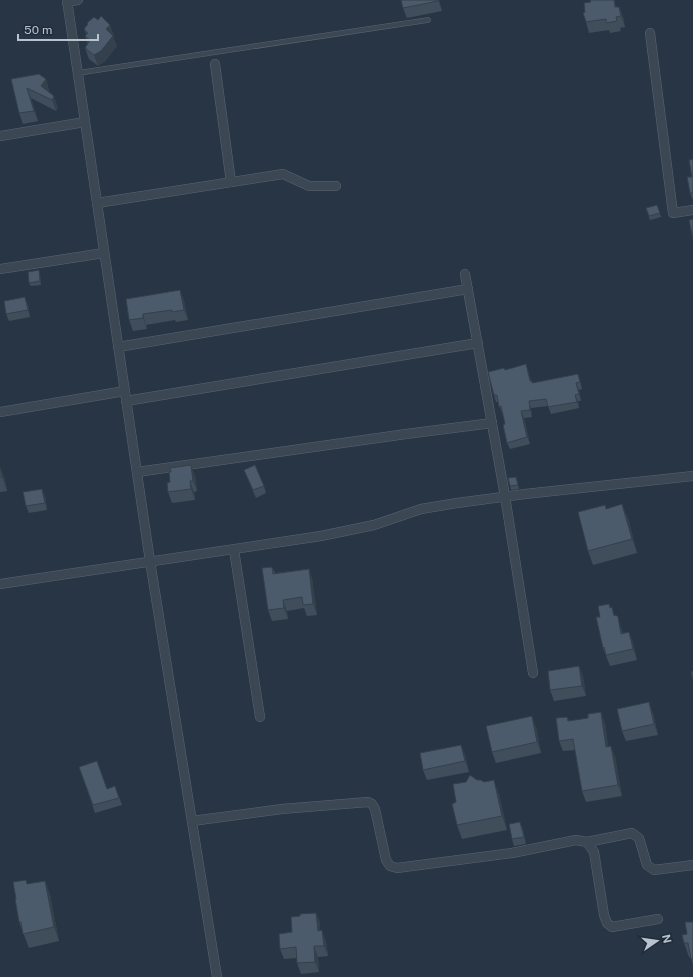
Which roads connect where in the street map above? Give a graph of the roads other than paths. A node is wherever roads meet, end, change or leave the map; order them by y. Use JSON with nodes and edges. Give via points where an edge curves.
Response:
{"nodes":[{"id":1,"x":78,"y":0,"type":"edge"},
{"id":2,"x":67,"y":1,"type":"edge"},
{"id":3,"x":428,"y":20,"type":"dead end"},
{"id":4,"x":650,"y":33,"type":"dead end"},
{"id":5,"x":215,"y":64,"type":"dead end"},
{"id":6,"x":78,"y":73,"type":"junction"},
{"id":7,"x":85,"y":122,"type":"junction"},
{"id":8,"x":0,"y":136,"type":"edge"},
{"id":9,"x":231,"y":182,"type":"junction"},
{"id":10,"x":336,"y":186,"type":"dead end"},
{"id":11,"x":97,"y":203,"type":"junction"},
{"id":12,"x":693,"y":210,"type":"edge"},
{"id":13,"x":104,"y":252,"type":"junction"},
{"id":14,"x":0,"y":269,"type":"edge"},
{"id":15,"x":465,"y":274,"type":"dead end"},
{"id":16,"x":468,"y":289,"type":"junction"},
{"id":17,"x":478,"y":343,"type":"junction"},
{"id":18,"x":118,"y":347,"type":"junction"},
{"id":19,"x":125,"y":391,"type":"junction"},
{"id":20,"x":126,"y":401,"type":"junction"},
{"id":21,"x":0,"y":412,"type":"edge"},
{"id":22,"x":492,"y":423,"type":"junction"},
{"id":23,"x":137,"y":472,"type":"junction"},
{"id":24,"x":693,"y":476,"type":"edge"},
{"id":25,"x":505,"y":496,"type":"junction"},
{"id":26,"x":234,"y":550,"type":"junction"},
{"id":27,"x":150,"y":561,"type":"junction"},
{"id":28,"x":0,"y":584,"type":"edge"},
{"id":29,"x":532,"y":673,"type":"dead end"},
{"id":30,"x":260,"y":717,"type":"dead end"},
{"id":31,"x":192,"y":821,"type":"junction"},
{"id":32,"x":587,"y":842,"type":"junction"},
{"id":33,"x":693,"y":865,"type":"edge"},
{"id":34,"x":658,"y":918,"type":"dead end"},
{"id":35,"x":217,"y":977,"type":"edge"}],
"edges":[{"from":1,"to":2,"type":"street"},
{"from":2,"to":6,"type":"street"},
{"from":3,"to":6,"type":"lane"},
{"from":4,"to":12,"type":"street","via":[[673,213]]},
{"from":5,"to":9,"type":"street"},
{"from":6,"to":7,"type":"street"},
{"from":7,"to":8,"type":"street"},
{"from":7,"to":11,"type":"street"},
{"from":9,"to":10,"type":"street","via":[[283,174],[309,186]]},
{"from":9,"to":11,"type":"street"},
{"from":11,"to":13,"type":"street"},
{"from":13,"to":14,"type":"street"},
{"from":13,"to":18,"type":"street"},
{"from":15,"to":16,"type":"street"},
{"from":16,"to":17,"type":"street"},
{"from":16,"to":18,"type":"street"},
{"from":17,"to":20,"type":"street"},
{"from":17,"to":22,"type":"street"},
{"from":18,"to":19,"type":"street"},
{"from":19,"to":20,"type":"street"},
{"from":19,"to":21,"type":"street"},
{"from":20,"to":23,"type":"street"},
{"from":22,"to":23,"type":"street"},
{"from":22,"to":25,"type":"street"},
{"from":23,"to":27,"type":"street"},
{"from":24,"to":25,"type":"street"},
{"from":25,"to":26,"type":"street","via":[[421,509],[374,525]]},
{"from":25,"to":29,"type":"street"},
{"from":26,"to":27,"type":"street"},
{"from":26,"to":30,"type":"street"},
{"from":27,"to":28,"type":"street"},
{"from":27,"to":31,"type":"street"},
{"from":31,"to":32,"type":"street","via":[[282,809],[368,802],[374,809],[386,860],[390,866],[397,868],[512,853],[576,840]]},
{"from":31,"to":35,"type":"street"},
{"from":32,"to":33,"type":"street","via":[[632,833],[640,838],[647,865],[654,870]]},
{"from":32,"to":34,"type":"street","via":[[594,852],[607,923],[612,926]]}]}
